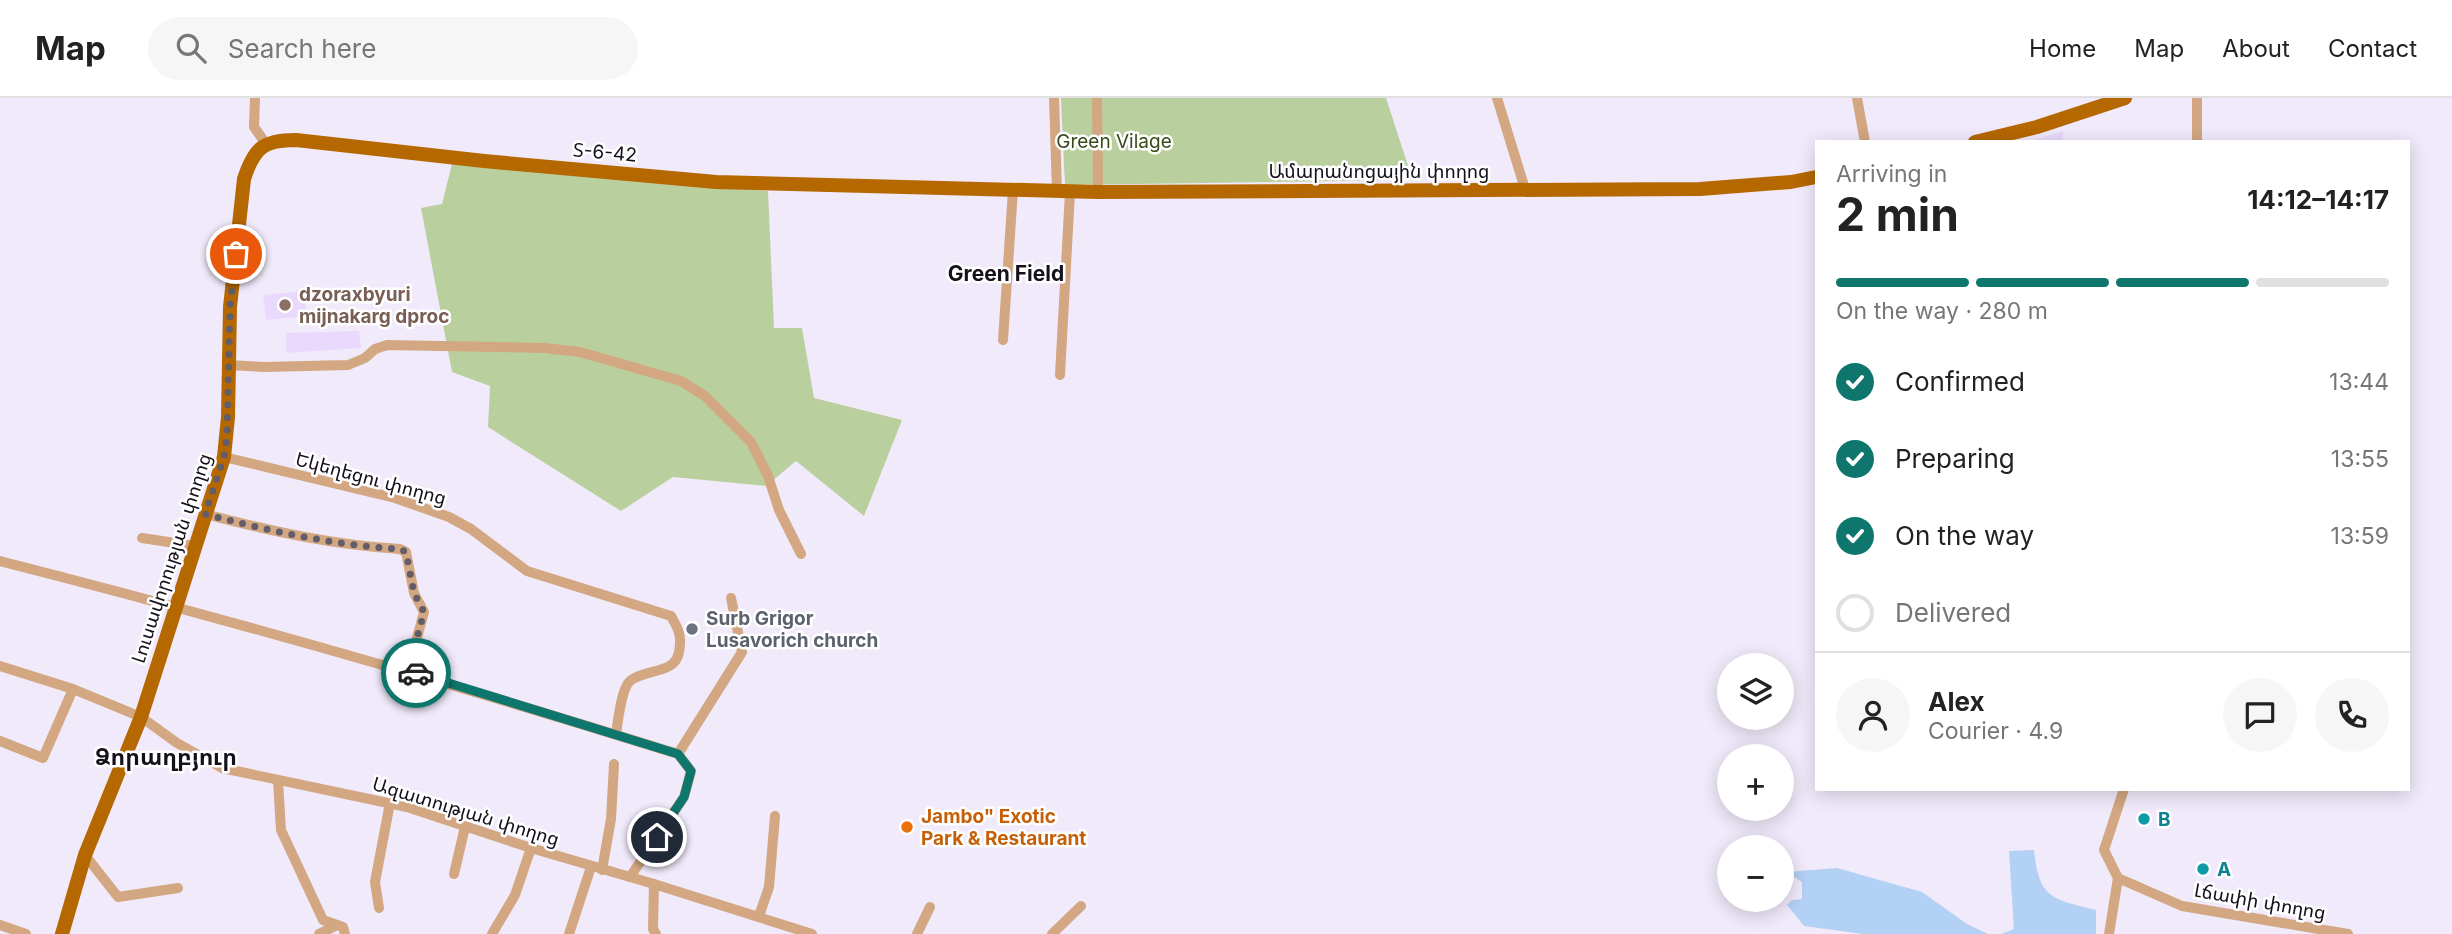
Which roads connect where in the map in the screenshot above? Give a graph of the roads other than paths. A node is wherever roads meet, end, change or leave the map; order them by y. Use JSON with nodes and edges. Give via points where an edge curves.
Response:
{"nodes":[{"id":1,"x":255,"y":98,"type":"edge"},
{"id":2,"x":1054,"y":98,"type":"edge"},
{"id":3,"x":1097,"y":98,"type":"edge"},
{"id":4,"x":1497,"y":98,"type":"edge"},
{"id":5,"x":1857,"y":98,"type":"edge"},
{"id":6,"x":2125,"y":98,"type":"edge"},
{"id":7,"x":2197,"y":98,"type":"edge"},
{"id":8,"x":1865,"y":140,"type":"edge"},
{"id":9,"x":1983,"y":140,"type":"edge"},
{"id":10,"x":2197,"y":140,"type":"edge"},
{"id":11,"x":266,"y":144,"type":"junction"},
{"id":12,"x":1815,"y":177,"type":"edge"},
{"id":13,"x":942,"y":188,"type":"joint"},
{"id":14,"x":1525,"y":189,"type":"junction"},
{"id":15,"x":1013,"y":190,"type":"junction"},
{"id":16,"x":1064,"y":191,"type":"junction"},
{"id":17,"x":1098,"y":192,"type":"junction"},
{"id":18,"x":1003,"y":340,"type":"dead end"},
{"id":19,"x":228,"y":365,"type":"junction"},
{"id":20,"x":1060,"y":375,"type":"dead end"},
{"id":21,"x":224,"y":457,"type":"junction"},
{"id":22,"x":205,"y":514,"type":"junction"},
{"id":23,"x":142,"y":538,"type":"dead end"},
{"id":24,"x":195,"y":546,"type":"junction"},
{"id":25,"x":801,"y":554,"type":"dead end"},
{"id":26,"x":0,"y":561,"type":"edge"},
{"id":27,"x":731,"y":598,"type":"dead end"},
{"id":28,"x":176,"y":606,"type":"junction"},
{"id":29,"x":0,"y":666,"type":"edge"},
{"id":30,"x":408,"y":671,"type":"junction"},
{"id":31,"x":73,"y":689,"type":"junction"},
{"id":32,"x":141,"y":717,"type":"junction"},
{"id":33,"x":616,"y":734,"type":"junction"},
{"id":34,"x":0,"y":741,"type":"edge"},
{"id":35,"x":678,"y":754,"type":"junction"},
{"id":36,"x":614,"y":764,"type":"dead end"},
{"id":37,"x":278,"y":781,"type":"junction"},
{"id":38,"x":2123,"y":791,"type":"edge"},
{"id":39,"x":390,"y":803,"type":"junction"},
{"id":40,"x":775,"y":816,"type":"dead end"},
{"id":41,"x":465,"y":827,"type":"junction"},
{"id":42,"x":531,"y":848,"type":"junction"},
{"id":43,"x":85,"y":855,"type":"junction"},
{"id":44,"x":597,"y":868,"type":"junction"},
{"id":45,"x":454,"y":874,"type":"dead end"},
{"id":46,"x":629,"y":877,"type":"junction"},
{"id":47,"x":2118,"y":878,"type":"junction"},
{"id":48,"x":654,"y":884,"type":"junction"},
{"id":49,"x":178,"y":888,"type":"dead end"},
{"id":50,"x":930,"y":906,"type":"dead end"},
{"id":51,"x":1081,"y":906,"type":"dead end"},
{"id":52,"x":379,"y":908,"type":"dead end"},
{"id":53,"x":759,"y":916,"type":"junction"},
{"id":54,"x":774,"y":920,"type":"junction"},
{"id":55,"x":0,"y":925,"type":"edge"},
{"id":56,"x":341,"y":929,"type":"edge"},
{"id":57,"x":26,"y":934,"type":"edge"},
{"id":58,"x":62,"y":934,"type":"edge"},
{"id":59,"x":318,"y":934,"type":"edge"},
{"id":60,"x":492,"y":934,"type":"edge"},
{"id":61,"x":569,"y":934,"type":"edge"},
{"id":62,"x":656,"y":934,"type":"edge"},
{"id":63,"x":772,"y":934,"type":"edge"},
{"id":64,"x":812,"y":934,"type":"edge"},
{"id":65,"x":916,"y":934,"type":"edge"},
{"id":66,"x":1052,"y":934,"type":"edge"},
{"id":67,"x":2109,"y":934,"type":"edge"},
{"id":68,"x":2348,"y":934,"type":"edge"}],
"edges":[{"from":1,"to":11,"type":"street","via":[[254,127]]},
{"from":2,"to":16,"type":"street"},
{"from":3,"to":17,"type":"street"},
{"from":4,"to":14,"type":"street"},
{"from":5,"to":8,"type":"street"},
{"from":6,"to":9,"type":"main road"},
{"from":7,"to":10,"type":"street"},
{"from":11,"to":13,"type":"main road","name":"Տ-6-42","number":"Տ-6-42","via":[[296,140],[716,182]]},
{"from":11,"to":19,"type":"main road","name":"Լուսավորության փողոց","via":[[256,152],[244,179]]},
{"from":12,"to":14,"type":"main road","name":"Ամարանոցային փողոց","number":"Տ-6-42","via":[[1700,188]]},
{"from":13,"to":15,"type":"main road","name":"Ամարանոցային փողոց","number":"Տ-6-42"},
{"from":14,"to":17,"type":"main road","name":"Ամարանոցային փողոց","number":"Տ-6-42"},
{"from":15,"to":16,"type":"main road","name":"Ամարանոցային փողոց","number":"Տ-6-42"},
{"from":15,"to":18,"type":"street"},
{"from":16,"to":17,"type":"main road","name":"Ամարանոցային փողոց","number":"Տ-6-42"},
{"from":16,"to":20,"type":"street"},
{"from":19,"to":21,"type":"main road","name":"Լուսավորության փողոց"},
{"from":19,"to":25,"type":"street","via":[[348,365],[387,345],[544,348],[580,352],[681,381],[705,396],[751,442]]},
{"from":21,"to":22,"type":"main road","name":"Լուսավորության փողոց"},
{"from":21,"to":33,"type":"street","name":"Եկեղեցու փողոց","via":[[395,498],[449,517],[527,571],[671,616],[682,638],[678,661],[630,681]]},
{"from":22,"to":24,"type":"main road","name":"Լուսավորության փողոց"},
{"from":22,"to":30,"type":"street","via":[[323,542],[406,552],[414,593],[424,612]]},
{"from":23,"to":24,"type":"street"},
{"from":24,"to":28,"type":"main road","name":"Լուսավորության փողոց"},
{"from":26,"to":28,"type":"street"},
{"from":27,"to":35,"type":"street","via":[[742,652]]},
{"from":28,"to":30,"type":"street"},
{"from":28,"to":32,"type":"main road","name":"Լուսավորության փողոց"},
{"from":29,"to":31,"type":"street","name":"Ազատության փողոց"},
{"from":30,"to":33,"type":"street"},
{"from":31,"to":32,"type":"street","name":"Ազատության փողոց"},
{"from":31,"to":34,"type":"street","via":[[43,758]]},
{"from":32,"to":37,"type":"street","name":"Ազատության փողոց","via":[[222,768]]},
{"from":32,"to":43,"type":"main road","name":"Լուսավորության փողոց"},
{"from":33,"to":35,"type":"street"},
{"from":35,"to":46,"type":"street","via":[[691,771],[684,797]]},
{"from":36,"to":44,"type":"street","via":[[611,819]]},
{"from":37,"to":39,"type":"street","name":"Ազատության փողոց"},
{"from":37,"to":56,"type":"street","via":[[281,830],[323,920]]},
{"from":38,"to":47,"type":"street","via":[[2104,850]]},
{"from":39,"to":41,"type":"street","name":"Ազատության փողոց"},
{"from":39,"to":52,"type":"street","via":[[375,882]]},
{"from":40,"to":53,"type":"street","via":[[769,887]]},
{"from":41,"to":42,"type":"street","name":"Ազատության փողոց"},
{"from":41,"to":45,"type":"street"},
{"from":42,"to":44,"type":"street","name":"Ազատության փողոց"},
{"from":42,"to":60,"type":"street","via":[[515,895]]},
{"from":43,"to":49,"type":"street","via":[[118,897]]},
{"from":43,"to":58,"type":"main road","name":"Լուսավորության փողոց"},
{"from":44,"to":46,"type":"street","name":"Ազատության փողոց"},
{"from":44,"to":61,"type":"street"},
{"from":46,"to":48,"type":"street","name":"Ազատության փողոց"},
{"from":47,"to":67,"type":"street"},
{"from":47,"to":68,"type":"street","name":"Լճափի փողոց","via":[[2182,906]]},
{"from":48,"to":53,"type":"street","name":"Ազատության փողոց"},
{"from":48,"to":62,"type":"street"},
{"from":50,"to":65,"type":"street"},
{"from":51,"to":66,"type":"street"},
{"from":53,"to":54,"type":"street","name":"Ազատության փողոց"},
{"from":54,"to":63,"type":"street"},
{"from":54,"to":64,"type":"street","name":"Ազատության փողոց"},
{"from":55,"to":57,"type":"street"},
{"from":56,"to":59,"type":"street"}]}
